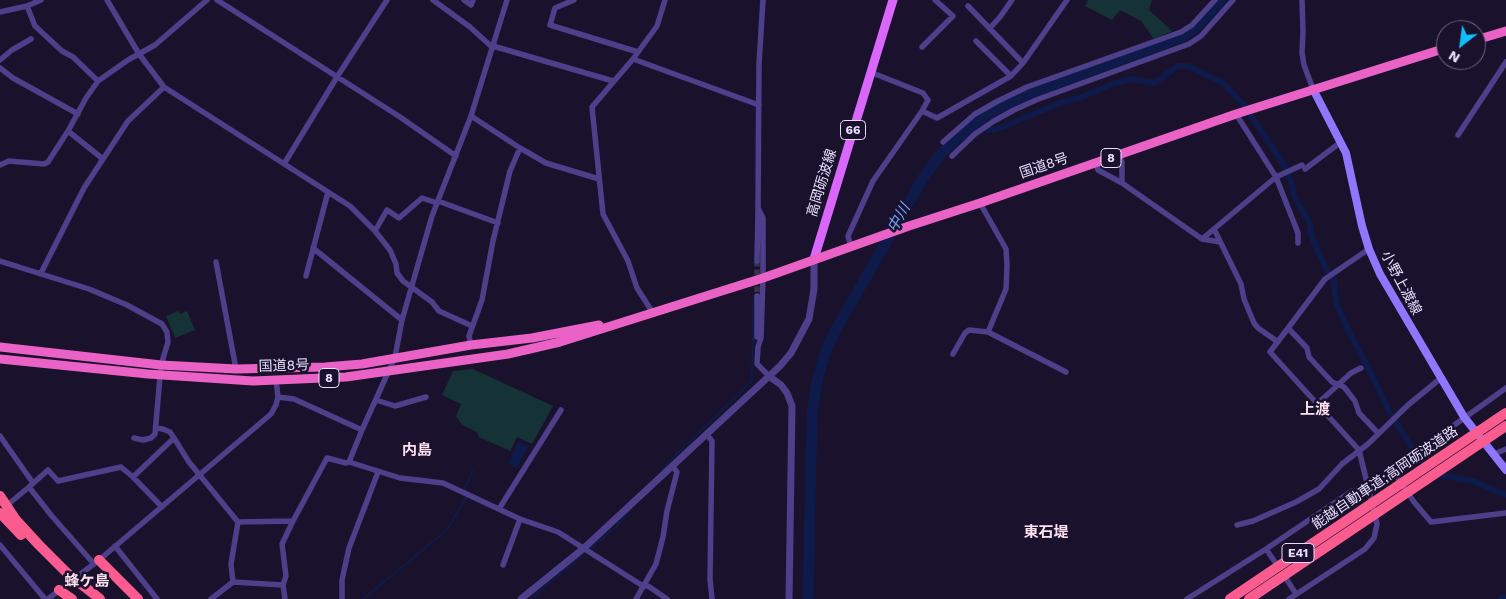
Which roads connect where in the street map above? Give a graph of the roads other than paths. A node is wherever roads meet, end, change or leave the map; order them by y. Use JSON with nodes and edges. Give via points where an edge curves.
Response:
{"nodes":[{"id":1,"x":41,"y":0,"type":"edge"},
{"id":2,"x":107,"y":0,"type":"edge"},
{"id":3,"x":207,"y":0,"type":"edge"},
{"id":4,"x":217,"y":0,"type":"edge"},
{"id":5,"x":388,"y":0,"type":"edge"},
{"id":6,"x":433,"y":0,"type":"edge"},
{"id":7,"x":464,"y":0,"type":"edge"},
{"id":8,"x":473,"y":0,"type":"edge"},
{"id":9,"x":507,"y":0,"type":"edge"},
{"id":10,"x":574,"y":0,"type":"edge"},
{"id":11,"x":665,"y":0,"type":"edge"},
{"id":12,"x":763,"y":0,"type":"edge"},
{"id":13,"x":893,"y":0,"type":"edge"},
{"id":14,"x":934,"y":0,"type":"edge"},
{"id":15,"x":1012,"y":0,"type":"edge"},
{"id":16,"x":1067,"y":0,"type":"edge"},
{"id":17,"x":1215,"y":0,"type":"edge"},
{"id":18,"x":1233,"y":0,"type":"edge"},
{"id":19,"x":1302,"y":0,"type":"edge"},
{"id":20,"x":27,"y":6,"type":"junction"},
{"id":21,"x":968,"y":6,"type":"dead end"},
{"id":22,"x":0,"y":12,"type":"edge"},
{"id":23,"x":990,"y":28,"type":"junction"},
{"id":24,"x":1506,"y":31,"type":"edge"},
{"id":25,"x":1486,"y":37,"type":"edge"},
{"id":26,"x":31,"y":39,"type":"dead end"},
{"id":27,"x":976,"y":41,"type":"dead end"},
{"id":28,"x":493,"y":47,"type":"junction"},
{"id":29,"x":922,"y":47,"type":"dead end"},
{"id":30,"x":1436,"y":51,"type":"edge"},
{"id":31,"x":638,"y":52,"type":"junction"},
{"id":32,"x":139,"y":54,"type":"junction"},
{"id":33,"x":633,"y":59,"type":"junction"},
{"id":34,"x":0,"y":60,"type":"edge"},
{"id":35,"x":1506,"y":62,"type":"edge"},
{"id":36,"x":1023,"y":63,"type":"junction"},
{"id":37,"x":0,"y":68,"type":"edge"},
{"id":38,"x":870,"y":72,"type":"junction"},
{"id":39,"x":1011,"y":76,"type":"junction"},
{"id":40,"x":337,"y":77,"type":"junction"},
{"id":41,"x":98,"y":81,"type":"junction"},
{"id":42,"x":613,"y":81,"type":"junction"},
{"id":43,"x":164,"y":88,"type":"junction"},
{"id":44,"x":1313,"y":89,"type":"junction"},
{"id":45,"x":759,"y":105,"type":"junction"},
{"id":46,"x":922,"y":111,"type":"junction"},
{"id":47,"x":78,"y":114,"type":"junction"},
{"id":48,"x":1236,"y":114,"type":"junction"},
{"id":49,"x":471,"y":116,"type":"junction"},
{"id":50,"x":68,"y":131,"type":"junction"},
{"id":51,"x":1458,"y":135,"type":"dead end"},
{"id":52,"x":943,"y":142,"type":"dead end"},
{"id":53,"x":1341,"y":142,"type":"junction"},
{"id":54,"x":520,"y":148,"type":"junction"},
{"id":55,"x":1119,"y":155,"type":"junction"},
{"id":56,"x":456,"y":156,"type":"junction"},
{"id":57,"x":952,"y":156,"type":"dead end"},
{"id":58,"x":103,"y":160,"type":"junction"},
{"id":59,"x":1096,"y":163,"type":"junction"},
{"id":60,"x":284,"y":164,"type":"junction"},
{"id":61,"x":0,"y":166,"type":"edge"},
{"id":62,"x":1276,"y":177,"type":"junction"},
{"id":63,"x":599,"y":179,"type":"junction"},
{"id":64,"x":1122,"y":183,"type":"junction"},
{"id":65,"x":328,"y":192,"type":"junction"},
{"id":66,"x":438,"y":202,"type":"junction"},
{"id":67,"x":980,"y":203,"type":"junction"},
{"id":68,"x":758,"y":208,"type":"junction"},
{"id":69,"x":498,"y":223,"type":"junction"},
{"id":70,"x":1214,"y":229,"type":"junction"},
{"id":71,"x":375,"y":231,"type":"junction"},
{"id":72,"x":1202,"y":239,"type":"junction"},
{"id":73,"x":1220,"y":242,"type":"junction"},
{"id":74,"x":1298,"y":243,"type":"dead end"},
{"id":75,"x":851,"y":246,"type":"junction"},
{"id":76,"x":313,"y":248,"type":"junction"},
{"id":77,"x":1369,"y":249,"type":"junction"},
{"id":78,"x":814,"y":259,"type":"junction"},
{"id":79,"x":0,"y":261,"type":"edge"},
{"id":80,"x":757,"y":261,"type":"tunnel mouth"},
{"id":81,"x":216,"y":262,"type":"dead end"},
{"id":82,"x":42,"y":273,"type":"junction"},
{"id":83,"x":306,"y":276,"type":"dead end"},
{"id":84,"x":763,"y":278,"type":"junction"},
{"id":85,"x":412,"y":287,"type":"junction"},
{"id":86,"x":758,"y":296,"type":"tunnel mouth"},
{"id":87,"x":652,"y":313,"type":"junction"},
{"id":88,"x":402,"y":320,"type":"junction"},
{"id":89,"x":472,"y":326,"type":"junction"},
{"id":90,"x":1288,"y":328,"type":"junction"},
{"id":91,"x":988,"y":332,"type":"junction"},
{"id":92,"x":1278,"y":342,"type":"junction"},
{"id":93,"x":471,"y":345,"type":"junction"},
{"id":94,"x":0,"y":347,"type":"edge"},
{"id":95,"x":758,"y":347,"type":"junction"},
{"id":96,"x":953,"y":354,"type":"dead end"},
{"id":97,"x":395,"y":357,"type":"junction"},
{"id":98,"x":0,"y":359,"type":"edge"},
{"id":99,"x":1361,"y":368,"type":"dead end"},
{"id":100,"x":236,"y":369,"type":"junction"},
{"id":101,"x":161,"y":370,"type":"junction"},
{"id":102,"x":389,"y":370,"type":"junction"},
{"id":103,"x":1066,"y":372,"type":"dead end"},
{"id":104,"x":770,"y":376,"type":"junction"},
{"id":105,"x":1441,"y":378,"type":"junction"},
{"id":106,"x":276,"y":380,"type":"junction"},
{"id":107,"x":1338,"y":385,"type":"junction"},
{"id":108,"x":1506,"y":388,"type":"edge"},
{"id":109,"x":278,"y":397,"type":"junction"},
{"id":110,"x":426,"y":397,"type":"dead end"},
{"id":111,"x":376,"y":400,"type":"junction"},
{"id":112,"x":1317,"y":404,"type":"junction"},
{"id":113,"x":561,"y":410,"type":"dead end"},
{"id":114,"x":1506,"y":413,"type":"edge"},
{"id":115,"x":1464,"y":417,"type":"junction"},
{"id":116,"x":1506,"y":426,"type":"edge"},
{"id":117,"x":156,"y":428,"type":"junction"},
{"id":118,"x":362,"y":430,"type":"junction"},
{"id":119,"x":1490,"y":431,"type":"junction"},
{"id":120,"x":1378,"y":433,"type":"junction"},
{"id":121,"x":0,"y":436,"type":"edge"},
{"id":122,"x":707,"y":436,"type":"junction"},
{"id":123,"x":134,"y":438,"type":"dead end"},
{"id":124,"x":174,"y":438,"type":"junction"},
{"id":125,"x":1506,"y":449,"type":"edge"},
{"id":126,"x":1359,"y":450,"type":"junction"},
{"id":127,"x":1494,"y":454,"type":"junction"},
{"id":128,"x":349,"y":462,"type":"junction"},
{"id":129,"x":673,"y":467,"type":"junction"},
{"id":130,"x":1506,"y":470,"type":"edge"},
{"id":131,"x":1394,"y":471,"type":"junction"},
{"id":132,"x":378,"y":472,"type":"junction"},
{"id":133,"x":200,"y":475,"type":"junction"},
{"id":134,"x":133,"y":477,"type":"junction"},
{"id":135,"x":31,"y":485,"type":"junction"},
{"id":136,"x":1369,"y":488,"type":"junction"},
{"id":137,"x":0,"y":496,"type":"edge"},
{"id":138,"x":162,"y":507,"type":"junction"},
{"id":139,"x":499,"y":509,"type":"junction"},
{"id":140,"x":0,"y":512,"type":"edge"},
{"id":141,"x":1506,"y":513,"type":"edge"},
{"id":142,"x":520,"y":518,"type":"junction"},
{"id":143,"x":293,"y":521,"type":"junction"},
{"id":144,"x":238,"y":522,"type":"junction"},
{"id":145,"x":1237,"y":526,"type":"dead end"},
{"id":146,"x":0,"y":545,"type":"edge"},
{"id":147,"x":114,"y":546,"type":"junction"},
{"id":148,"x":584,"y":548,"type":"junction"},
{"id":149,"x":1266,"y":549,"type":"junction"},
{"id":150,"x":96,"y":562,"type":"junction"},
{"id":151,"x":1275,"y":562,"type":"dead end"},
{"id":152,"x":503,"y":566,"type":"dead end"},
{"id":153,"x":1287,"y":580,"type":"dead end"},
{"id":154,"x":233,"y":582,"type":"junction"},
{"id":155,"x":283,"y":585,"type":"junction"},
{"id":156,"x":643,"y":586,"type":"junction"},
{"id":157,"x":80,"y":587,"type":"junction"},
{"id":158,"x":60,"y":590,"type":"junction"},
{"id":159,"x":1296,"y":594,"type":"junction"},
{"id":160,"x":47,"y":599,"type":"edge"},
{"id":161,"x":72,"y":599,"type":"edge"},
{"id":162,"x":92,"y":599,"type":"edge"},
{"id":163,"x":100,"y":599,"type":"edge"},
{"id":164,"x":138,"y":599,"type":"edge"},
{"id":165,"x":158,"y":599,"type":"edge"},
{"id":166,"x":211,"y":599,"type":"edge"},
{"id":167,"x":285,"y":599,"type":"edge"},
{"id":168,"x":340,"y":599,"type":"edge"},
{"id":169,"x":521,"y":599,"type":"edge"},
{"id":170,"x":636,"y":599,"type":"edge"},
{"id":171,"x":667,"y":599,"type":"edge"},
{"id":172,"x":712,"y":599,"type":"edge"},
{"id":173,"x":789,"y":599,"type":"edge"},
{"id":174,"x":1187,"y":599,"type":"edge"},
{"id":175,"x":1230,"y":599,"type":"edge"},
{"id":176,"x":1249,"y":599,"type":"edge"},
{"id":177,"x":1289,"y":599,"type":"edge"}],
"edges":[{"from":1,"to":20,"type":"street"},
{"from":2,"to":32,"type":"street"},
{"from":3,"to":32,"type":"street","via":[[155,45]]},
{"from":4,"to":40,"type":"street"},
{"from":5,"to":40,"type":"street"},
{"from":6,"to":28,"type":"street"},
{"from":7,"to":8,"type":"street","via":[[471,5]]},
{"from":9,"to":28,"type":"street"},
{"from":10,"to":31,"type":"street","via":[[556,8],[550,25]]},
{"from":11,"to":31,"type":"street","via":[[657,26]]},
{"from":12,"to":45,"type":"street"},
{"from":13,"to":38,"type":"main road","name":"高岡砺波線","number":"66"},
{"from":14,"to":29,"type":"street","via":[[953,16]]},
{"from":15,"to":23,"type":"street"},
{"from":16,"to":36,"type":"street"},
{"from":17,"to":52,"type":"street","via":[[1181,32],[1020,90],[975,114]]},
{"from":18,"to":57,"type":"street","via":[[1201,36],[1188,44],[1014,110],[975,134]]},
{"from":19,"to":44,"type":"street","via":[[1302,53]]},
{"from":20,"to":22,"type":"street"},
{"from":20,"to":41,"type":"street","via":[[34,26]]},
{"from":21,"to":23,"type":"street"},
{"from":23,"to":36,"type":"street"},
{"from":24,"to":25,"type":"highway"},
{"from":26,"to":34,"type":"street"},
{"from":27,"to":39,"type":"street"},
{"from":28,"to":42,"type":"street"},
{"from":28,"to":49,"type":"street"},
{"from":30,"to":44,"type":"highway","name":"国道8号","number":"8"},
{"from":31,"to":33,"type":"street"},
{"from":32,"to":41,"type":"street"},
{"from":32,"to":43,"type":"street"},
{"from":33,"to":42,"type":"street"},
{"from":33,"to":45,"type":"street"},
{"from":35,"to":51,"type":"street"},
{"from":36,"to":39,"type":"street"},
{"from":37,"to":47,"type":"street"},
{"from":38,"to":46,"type":"street","via":[[923,93],[928,100]]},
{"from":38,"to":78,"type":"main road","name":"高岡砺波線","number":"66"},
{"from":39,"to":46,"type":"street","via":[[937,118]]},
{"from":40,"to":56,"type":"street"},
{"from":40,"to":60,"type":"street"},
{"from":41,"to":47,"type":"street"},
{"from":42,"to":63,"type":"street","via":[[592,107]]},
{"from":43,"to":58,"type":"street","via":[[128,121]]},
{"from":43,"to":60,"type":"street"},
{"from":44,"to":48,"type":"highway","name":"国道8号","number":"8"},
{"from":44,"to":53,"type":"main road","name":"小野上渡線"},
{"from":45,"to":68,"type":"street"},
{"from":46,"to":75,"type":"street","via":[[873,181],[848,236]]},
{"from":47,"to":50,"type":"street"},
{"from":48,"to":55,"type":"highway","name":"国道8号","number":"8"},
{"from":48,"to":62,"type":"street"},
{"from":49,"to":54,"type":"street"},
{"from":49,"to":56,"type":"street"},
{"from":50,"to":58,"type":"street"},
{"from":50,"to":61,"type":"street","via":[[48,162],[9,161]]},
{"from":53,"to":62,"type":"street","via":[[1304,167]]},
{"from":53,"to":77,"type":"main road","name":"小野上渡線"},
{"from":54,"to":63,"type":"street","via":[[546,163]]},
{"from":54,"to":69,"type":"street","via":[[510,171]]},
{"from":55,"to":59,"type":"highway","name":"国道8号","number":"8"},
{"from":55,"to":64,"type":"street"},
{"from":56,"to":66,"type":"street"},
{"from":58,"to":82,"type":"street","via":[[84,188]]},
{"from":59,"to":64,"type":"street","via":[[1098,170]]},
{"from":59,"to":67,"type":"highway","name":"国道8号","number":"8"},
{"from":60,"to":65,"type":"street"},
{"from":62,"to":70,"type":"street"},
{"from":62,"to":74,"type":"street","via":[[1298,233]]},
{"from":63,"to":87,"type":"street","via":[[603,214]]},
{"from":64,"to":72,"type":"street"},
{"from":65,"to":71,"type":"street","via":[[350,206]]},
{"from":65,"to":76,"type":"street"},
{"from":66,"to":69,"type":"street"},
{"from":66,"to":71,"type":"street","via":[[422,198],[399,218],[387,210]]},
{"from":66,"to":85,"type":"street"},
{"from":67,"to":75,"type":"highway","name":"国道8号","number":"8"},
{"from":67,"to":91,"type":"street","via":[[1006,250],[1007,266],[1006,288]]},
{"from":68,"to":80,"type":"street"},
{"from":68,"to":84,"type":"street","via":[[763,218]]},
{"from":69,"to":89,"type":"street","via":[[482,300]]},
{"from":70,"to":72,"type":"street"},
{"from":70,"to":73,"type":"street"},
{"from":71,"to":85,"type":"street","via":[[390,250],[397,273]]},
{"from":72,"to":73,"type":"street"},
{"from":73,"to":92,"type":"street","via":[[1241,284],[1254,323]]},
{"from":75,"to":78,"type":"highway","name":"国道8号","number":"8"},
{"from":76,"to":83,"type":"street"},
{"from":76,"to":88,"type":"street"},
{"from":77,"to":90,"type":"street","via":[[1326,279]]},
{"from":77,"to":105,"type":"main road","name":"小野上渡線","via":[[1380,274]]},
{"from":78,"to":84,"type":"highway","name":"国道8号","number":"8"},
{"from":78,"to":104,"type":"street","via":[[809,319],[791,353]]},
{"from":79,"to":82,"type":"street"},
{"from":81,"to":100,"type":"street"},
{"from":82,"to":101,"type":"street","via":[[127,305],[162,324],[168,342]]},
{"from":84,"to":87,"type":"highway","name":"国道8号","number":"8"},
{"from":84,"to":95,"type":"street"},
{"from":85,"to":88,"type":"street"},
{"from":85,"to":89,"type":"street","via":[[439,311]]},
{"from":86,"to":95,"type":"street"},
{"from":87,"to":93,"type":"highway","name":"国道8号","number":"8","via":[[532,338]]},
{"from":87,"to":102,"type":"highway","name":"国道8号","number":"8","via":[[560,342],[508,354]]},
{"from":88,"to":97,"type":"street"},
{"from":89,"to":93,"type":"street","via":[[468,336]]},
{"from":90,"to":92,"type":"street"},
{"from":90,"to":107,"type":"street","via":[[1307,348],[1309,356]]},
{"from":91,"to":96,"type":"street","via":[[969,330]]},
{"from":91,"to":103,"type":"street"},
{"from":92,"to":112,"type":"street","via":[[1270,352]]},
{"from":93,"to":97,"type":"highway","name":"国道8号","number":"8"},
{"from":94,"to":101,"type":"highway","name":"国道8号","number":"8"},
{"from":95,"to":104,"type":"street","via":[[757,364]]},
{"from":97,"to":100,"type":"highway","name":"国道8号","number":"8","via":[[326,367]]},
{"from":97,"to":102,"type":"street"},
{"from":98,"to":101,"type":"highway","name":"国道8号","number":"8"},
{"from":99,"to":107,"type":"street"},
{"from":100,"to":101,"type":"highway","name":"国道8号","number":"8"},
{"from":101,"to":106,"type":"highway","name":"国道8号","number":"8","via":[[234,380]]},
{"from":101,"to":117,"type":"street"},
{"from":102,"to":106,"type":"highway","name":"国道8号","number":"8","via":[[346,377]]},
{"from":102,"to":111,"type":"street"},
{"from":104,"to":122,"type":"street"},
{"from":104,"to":173,"type":"street","via":[[781,384],[792,406]]},
{"from":105,"to":115,"type":"main road","name":"小野上渡線"},
{"from":105,"to":120,"type":"street"},
{"from":106,"to":109,"type":"street"},
{"from":107,"to":112,"type":"street"},
{"from":107,"to":120,"type":"street","via":[[1344,387],[1355,401],[1359,413]]},
{"from":108,"to":115,"type":"street"},
{"from":109,"to":118,"type":"street","via":[[294,399]]},
{"from":109,"to":133,"type":"street","via":[[271,414]]},
{"from":110,"to":111,"type":"street","via":[[394,406]]},
{"from":111,"to":118,"type":"street"},
{"from":112,"to":126,"type":"street"},
{"from":113,"to":139,"type":"street"},
{"from":114,"to":119,"type":"highway","name":"能越自動車道;高岡砺波道路","number":"E41"},
{"from":115,"to":127,"type":"main road","name":"小野上渡線"},
{"from":115,"to":131,"type":"street"},
{"from":116,"to":119,"type":"highway","name":"能越自動車道;高岡砺波道路","number":"E41"},
{"from":117,"to":123,"type":"street","via":[[151,438]]},
{"from":117,"to":124,"type":"street","via":[[170,432]]},
{"from":118,"to":128,"type":"street"},
{"from":119,"to":175,"type":"highway","name":"能越自動車道;高岡砺波道路","number":"E41","via":[[1366,507]]},
{"from":119,"to":176,"type":"highway","name":"能越自動車道;高岡砺波道路","number":"E41"},
{"from":120,"to":126,"type":"street"},
{"from":121,"to":135,"type":"street"},
{"from":122,"to":129,"type":"street"},
{"from":122,"to":172,"type":"street","via":[[712,441]]},
{"from":124,"to":133,"type":"street"},
{"from":124,"to":134,"type":"street"},
{"from":125,"to":127,"type":"street"},
{"from":126,"to":136,"type":"street"},
{"from":126,"to":145,"type":"street","via":[[1319,489]]},
{"from":127,"to":130,"type":"main road","name":"小野上渡線"},
{"from":128,"to":132,"type":"street"},
{"from":128,"to":143,"type":"street","via":[[327,458]]},
{"from":129,"to":148,"type":"street"},
{"from":129,"to":156,"type":"street","via":[[677,472],[656,564]]},
{"from":131,"to":136,"type":"street"},
{"from":131,"to":141,"type":"street","via":[[1431,522]]},
{"from":132,"to":139,"type":"street","via":[[443,483]]},
{"from":132,"to":168,"type":"street","via":[[349,548]]},
{"from":133,"to":138,"type":"street"},
{"from":133,"to":144,"type":"street"},
{"from":134,"to":135,"type":"street","via":[[121,467],[58,481],[48,470]]},
{"from":134,"to":138,"type":"street"},
{"from":135,"to":140,"type":"street"},
{"from":135,"to":150,"type":"street","via":[[51,515]]},
{"from":136,"to":149,"type":"street","via":[[1352,491]]},
{"from":136,"to":159,"type":"street","via":[[1377,524],[1374,538],[1365,549]]},
{"from":137,"to":157,"type":"highway","via":[[16,520]]},
{"from":138,"to":147,"type":"street"},
{"from":139,"to":142,"type":"street"},
{"from":140,"to":157,"type":"highway","via":[[38,552]]},
{"from":142,"to":148,"type":"street","via":[[558,532]]},
{"from":142,"to":152,"type":"street"},
{"from":143,"to":144,"type":"street"},
{"from":143,"to":155,"type":"street","via":[[282,544],[286,576]]},
{"from":144,"to":154,"type":"street","via":[[231,564]]},
{"from":146,"to":160,"type":"street"},
{"from":147,"to":150,"type":"street"},
{"from":147,"to":165,"type":"street"},
{"from":148,"to":156,"type":"street"},
{"from":148,"to":169,"type":"street"},
{"from":149,"to":151,"type":"street"},
{"from":149,"to":174,"type":"street"},
{"from":150,"to":158,"type":"street"},
{"from":150,"to":164,"type":"highway"},
{"from":153,"to":159,"type":"street"},
{"from":154,"to":155,"type":"street"},
{"from":154,"to":166,"type":"street"},
{"from":155,"to":167,"type":"street"},
{"from":156,"to":170,"type":"street"},
{"from":156,"to":171,"type":"street"},
{"from":157,"to":162,"type":"highway"},
{"from":157,"to":163,"type":"highway"},
{"from":158,"to":160,"type":"street"},
{"from":158,"to":161,"type":"highway"},
{"from":159,"to":177,"type":"street"}]}
